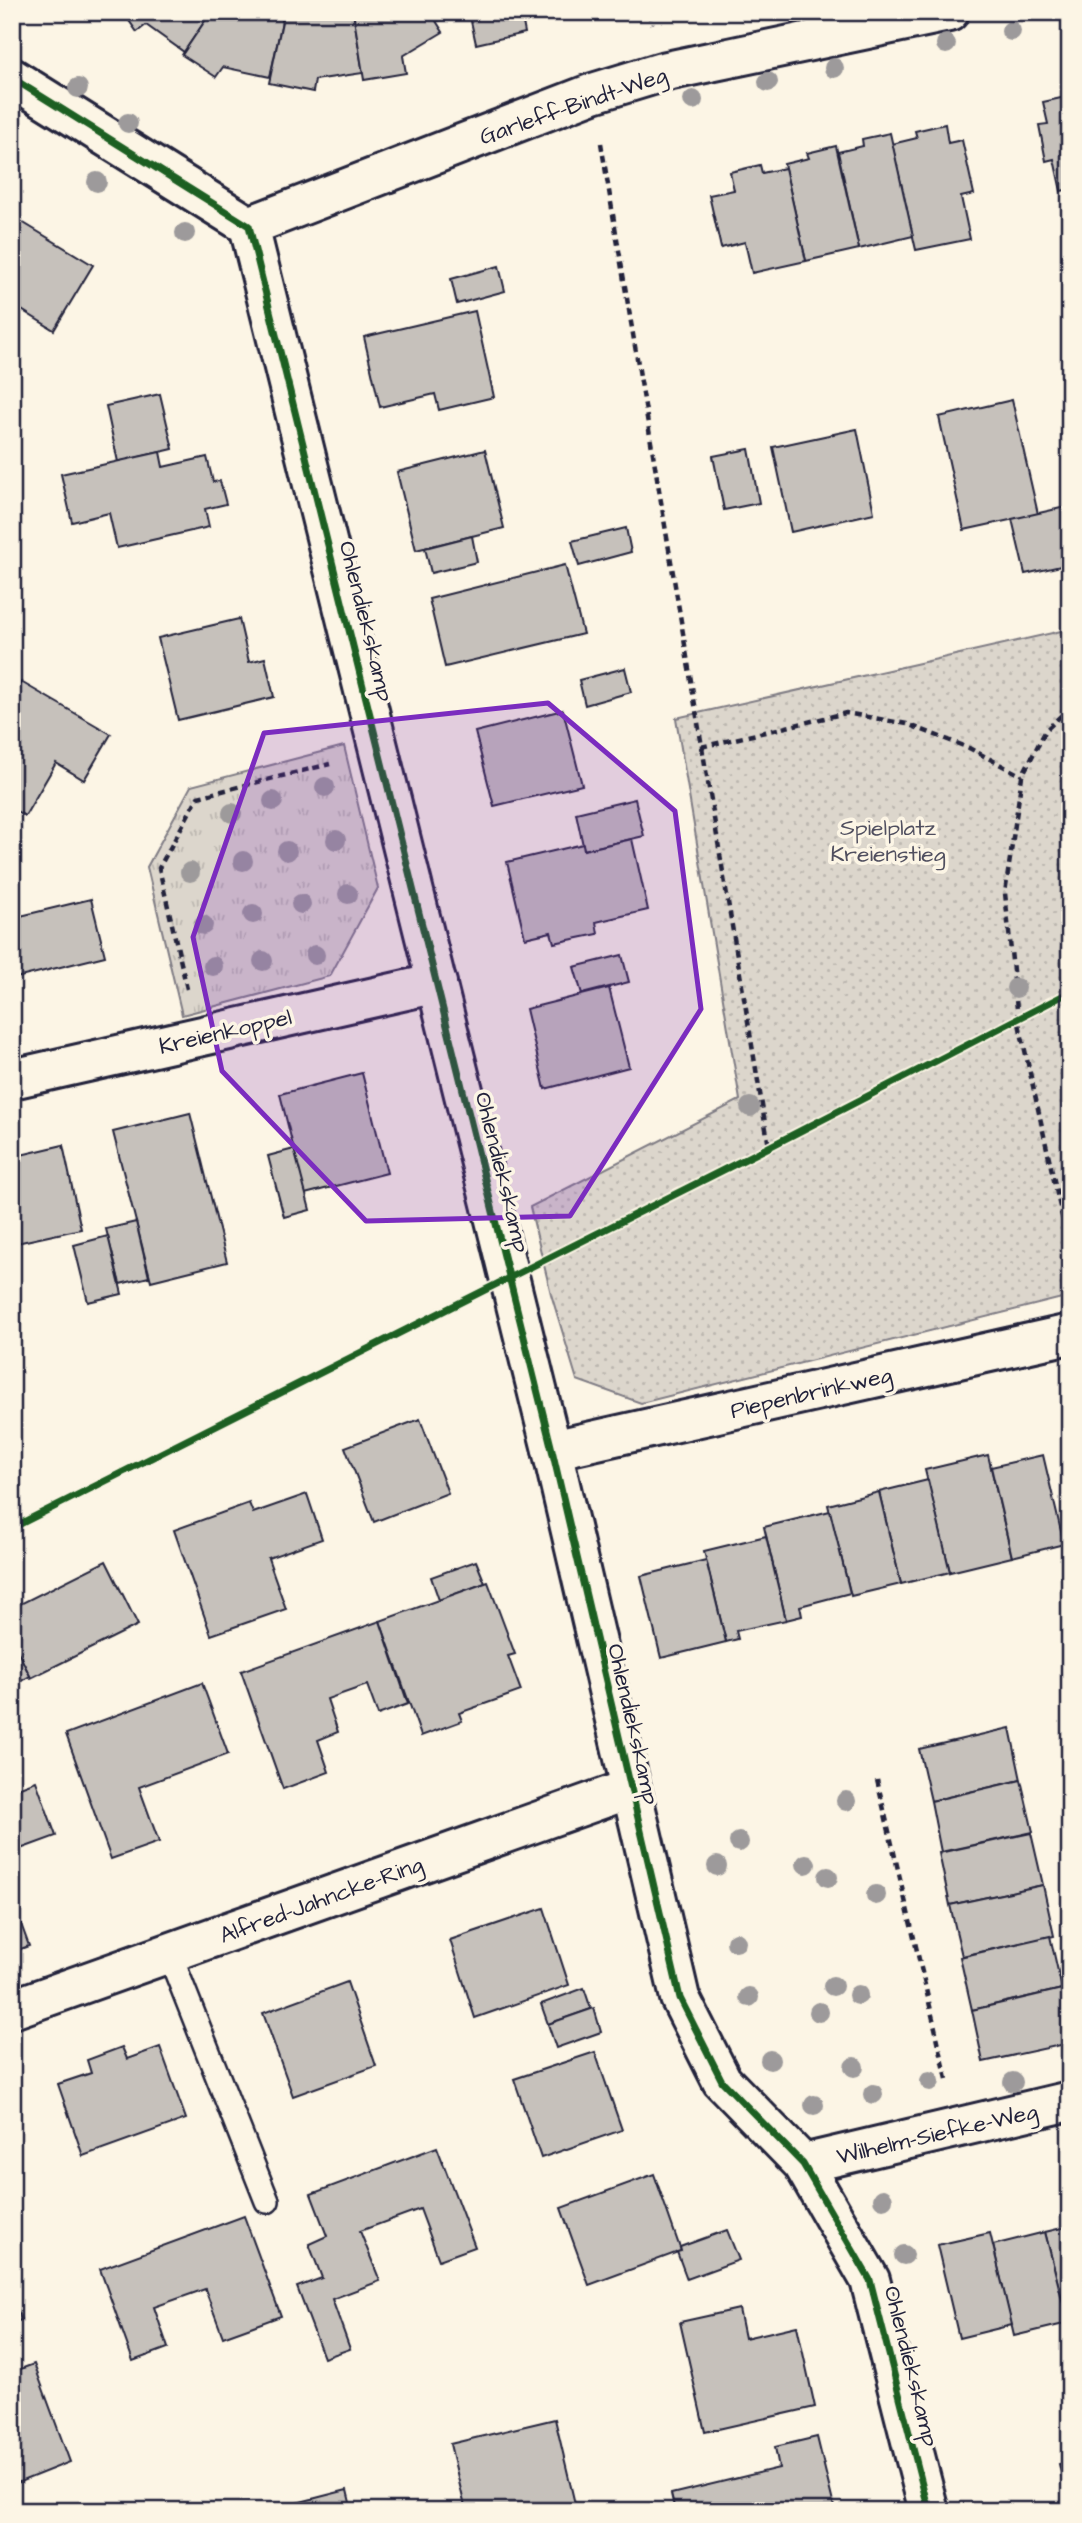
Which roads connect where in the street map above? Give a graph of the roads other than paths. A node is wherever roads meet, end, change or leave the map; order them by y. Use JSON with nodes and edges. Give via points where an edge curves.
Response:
{"nodes":[{"id":1,"x":949,"y":12,"type":"edge"},
{"id":2,"x":12,"y":78,"type":"edge"},
{"id":3,"x":249,"y":226,"type":"junction"},
{"id":4,"x":437,"y":983,"type":"junction"},
{"id":5,"x":12,"y":1079,"type":"edge"},
{"id":6,"x":1070,"y":1334,"type":"edge"},
{"id":7,"x":552,"y":1451,"type":"junction"},
{"id":8,"x":629,"y":1789,"type":"junction"},
{"id":9,"x":169,"y":1953,"type":"junction"},
{"id":10,"x":12,"y":2009,"type":"edge"},
{"id":11,"x":1070,"y":2101,"type":"edge"},
{"id":12,"x":803,"y":2164,"type":"junction"},
{"id":13,"x":267,"y":2201,"type":"dead end"},
{"id":14,"x":929,"y":2511,"type":"edge"}],
"edges":[{"from":1,"to":3,"type":"street","name":"Garleff-Bindt-Weg","via":[[662,72],[593,93]]},
{"from":2,"to":3,"type":"street"},
{"from":3,"to":4,"type":"street","name":"Ohlendiekskamp"},
{"from":4,"to":5,"type":"street","name":"Kreienkoppel"},
{"from":4,"to":7,"type":"street","name":"Ohlendiekskamp"},
{"from":6,"to":7,"type":"street","name":"Piepenbrinkweg"},
{"from":7,"to":8,"type":"street","name":"Ohlendiekskamp"},
{"from":8,"to":9,"type":"street","name":"Alfred-Jahncke-Ring"},
{"from":8,"to":12,"type":"street","name":"Ohlendiekskamp","via":[[680,1998],[722,2081]]},
{"from":9,"to":10,"type":"street","name":"Alfred-Jahncke-Ring"},
{"from":9,"to":13,"type":"lane"},
{"from":11,"to":12,"type":"street","name":"Wilhelm-Siefke-Weg"},
{"from":12,"to":14,"type":"street","name":"Ohlendiekskamp","via":[[870,2280]]}]}
